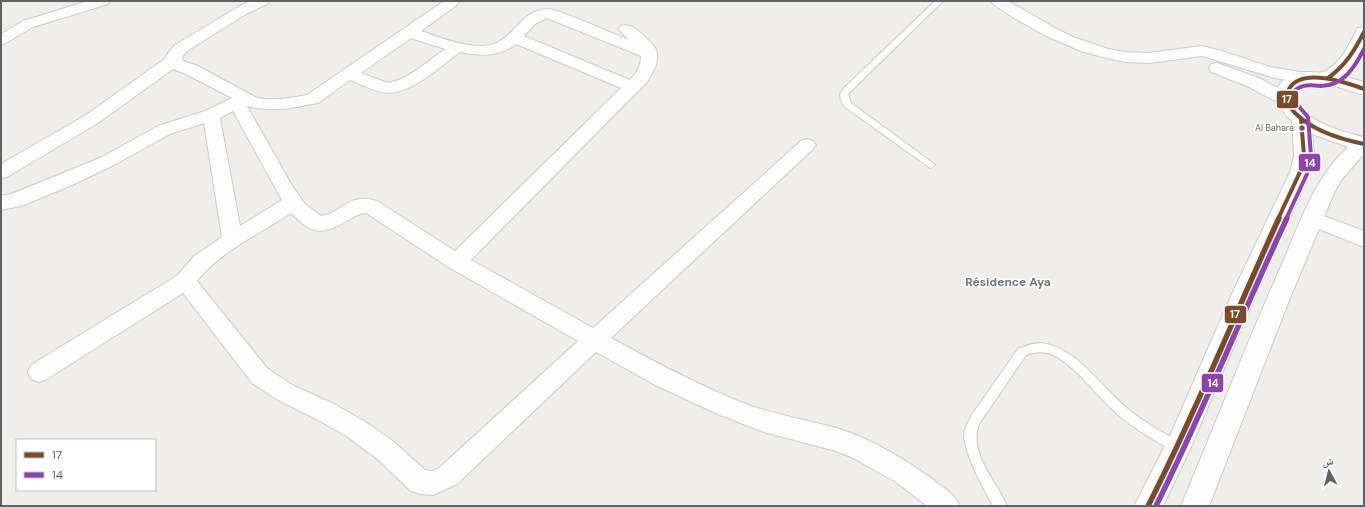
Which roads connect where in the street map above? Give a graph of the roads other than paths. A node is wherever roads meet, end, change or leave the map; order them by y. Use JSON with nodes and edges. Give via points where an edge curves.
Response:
{"nodes":[{"id":1,"x":103,"y":1,"type":"edge"},
{"id":2,"x":262,"y":1,"type":"edge"},
{"id":3,"x":939,"y":1,"type":"edge"},
{"id":4,"x":998,"y":1,"type":"edge"},
{"id":5,"x":452,"y":2,"type":"dead end"},
{"id":6,"x":626,"y":29,"type":"dead end"},
{"id":7,"x":410,"y":32,"type":"junction"},
{"id":8,"x":1364,"y":32,"type":"edge"},
{"id":9,"x":513,"y":37,"type":"junction"},
{"id":10,"x":1,"y":40,"type":"edge"},
{"id":11,"x":456,"y":48,"type":"junction"},
{"id":12,"x":1188,"y":52,"type":"junction"},
{"id":13,"x":649,"y":54,"type":"junction"},
{"id":14,"x":174,"y":60,"type":"junction"},
{"id":15,"x":348,"y":74,"type":"junction"},
{"id":16,"x":1305,"y":78,"type":"junction"},
{"id":17,"x":1328,"y":78,"type":"junction"},
{"id":18,"x":633,"y":87,"type":"junction"},
{"id":19,"x":1364,"y":89,"type":"edge"},
{"id":20,"x":241,"y":100,"type":"junction"},
{"id":21,"x":1294,"y":109,"type":"junction"},
{"id":22,"x":211,"y":115,"type":"junction"},
{"id":23,"x":1364,"y":144,"type":"edge"},
{"id":24,"x":807,"y":145,"type":"dead end"},
{"id":25,"x":930,"y":165,"type":"dead end"},
{"id":26,"x":1,"y":172,"type":"edge"},
{"id":27,"x":294,"y":202,"type":"junction"},
{"id":28,"x":1,"y":203,"type":"edge"},
{"id":29,"x":1313,"y":219,"type":"junction"},
{"id":30,"x":232,"y":239,"type":"junction"},
{"id":31,"x":1364,"y":239,"type":"edge"},
{"id":32,"x":457,"y":262,"type":"junction"},
{"id":33,"x":185,"y":281,"type":"junction"},
{"id":34,"x":595,"y":339,"type":"junction"},
{"id":35,"x":39,"y":372,"type":"dead end"},
{"id":36,"x":1178,"y":447,"type":"junction"},
{"id":37,"x":947,"y":506,"type":"edge"},
{"id":38,"x":1001,"y":506,"type":"edge"},
{"id":39,"x":1148,"y":506,"type":"edge"},
{"id":40,"x":1195,"y":506,"type":"edge"}],
"edges":[{"from":1,"to":10,"type":"street","via":[[28,24]]},
{"from":2,"to":14,"type":"street","via":[[181,48],[174,56]]},
{"from":3,"to":25,"type":"lane","via":[[844,94],[848,105]]},
{"from":4,"to":12,"type":"street","via":[[1046,31],[1106,53],[1128,58],[1146,58]]},
{"from":5,"to":7,"type":"street"},
{"from":6,"to":13,"type":"street","via":[[648,49]]},
{"from":7,"to":11,"type":"street"},
{"from":7,"to":15,"type":"street"},
{"from":8,"to":17,"type":"main road","via":[[1350,60],[1338,73]]},
{"from":9,"to":11,"type":"street","via":[[497,48]]},
{"from":9,"to":13,"type":"street","via":[[534,17],[544,13]]},
{"from":9,"to":18,"type":"street"},
{"from":11,"to":15,"type":"street","via":[[404,84],[394,88],[387,88]]},
{"from":12,"to":16,"type":"street","via":[[1203,51],[1259,69]]},
{"from":12,"to":21,"type":"street","via":[[1197,60],[1253,82]]},
{"from":13,"to":18,"type":"street","via":[[646,71]]},
{"from":14,"to":20,"type":"street","via":[[174,64],[192,70]]},
{"from":14,"to":26,"type":"street","via":[[92,119]]},
{"from":15,"to":20,"type":"street","via":[[312,99],[286,104],[261,104]]},
{"from":16,"to":17,"type":"main road"},
{"from":16,"to":21,"type":"main road","via":[[1289,86],[1286,93]]},
{"from":17,"to":19,"type":"main road"},
{"from":18,"to":32,"type":"street"},
{"from":20,"to":22,"type":"street"},
{"from":20,"to":27,"type":"street"},
{"from":21,"to":23,"type":"main road","via":[[1323,132]]},
{"from":21,"to":36,"type":"main road","via":[[1304,156],[1300,172]]},
{"from":22,"to":28,"type":"street","via":[[164,130],[108,161],[14,201]]},
{"from":22,"to":30,"type":"street"},
{"from":23,"to":29,"type":"main road","via":[[1335,174]]},
{"from":24,"to":34,"type":"street"},
{"from":27,"to":30,"type":"street"},
{"from":27,"to":32,"type":"street","via":[[298,209],[319,224],[331,221],[355,207],[370,206]]},
{"from":29,"to":31,"type":"street"},
{"from":29,"to":40,"type":"main road","via":[[1278,298]]},
{"from":30,"to":33,"type":"street","via":[[200,263]]},
{"from":32,"to":34,"type":"street"},
{"from":33,"to":34,"type":"street","via":[[260,376],[286,393],[356,429],[385,450],[420,482],[426,483],[439,481],[448,476]]},
{"from":33,"to":35,"type":"street"},
{"from":34,"to":37,"type":"street","via":[[663,378],[728,408],[860,449],[905,474]]},
{"from":36,"to":38,"type":"lane","via":[[1130,418],[1067,357],[1048,348],[1029,348],[1022,352],[971,429],[973,449],[991,492]]},
{"from":36,"to":39,"type":"main road"}]}
